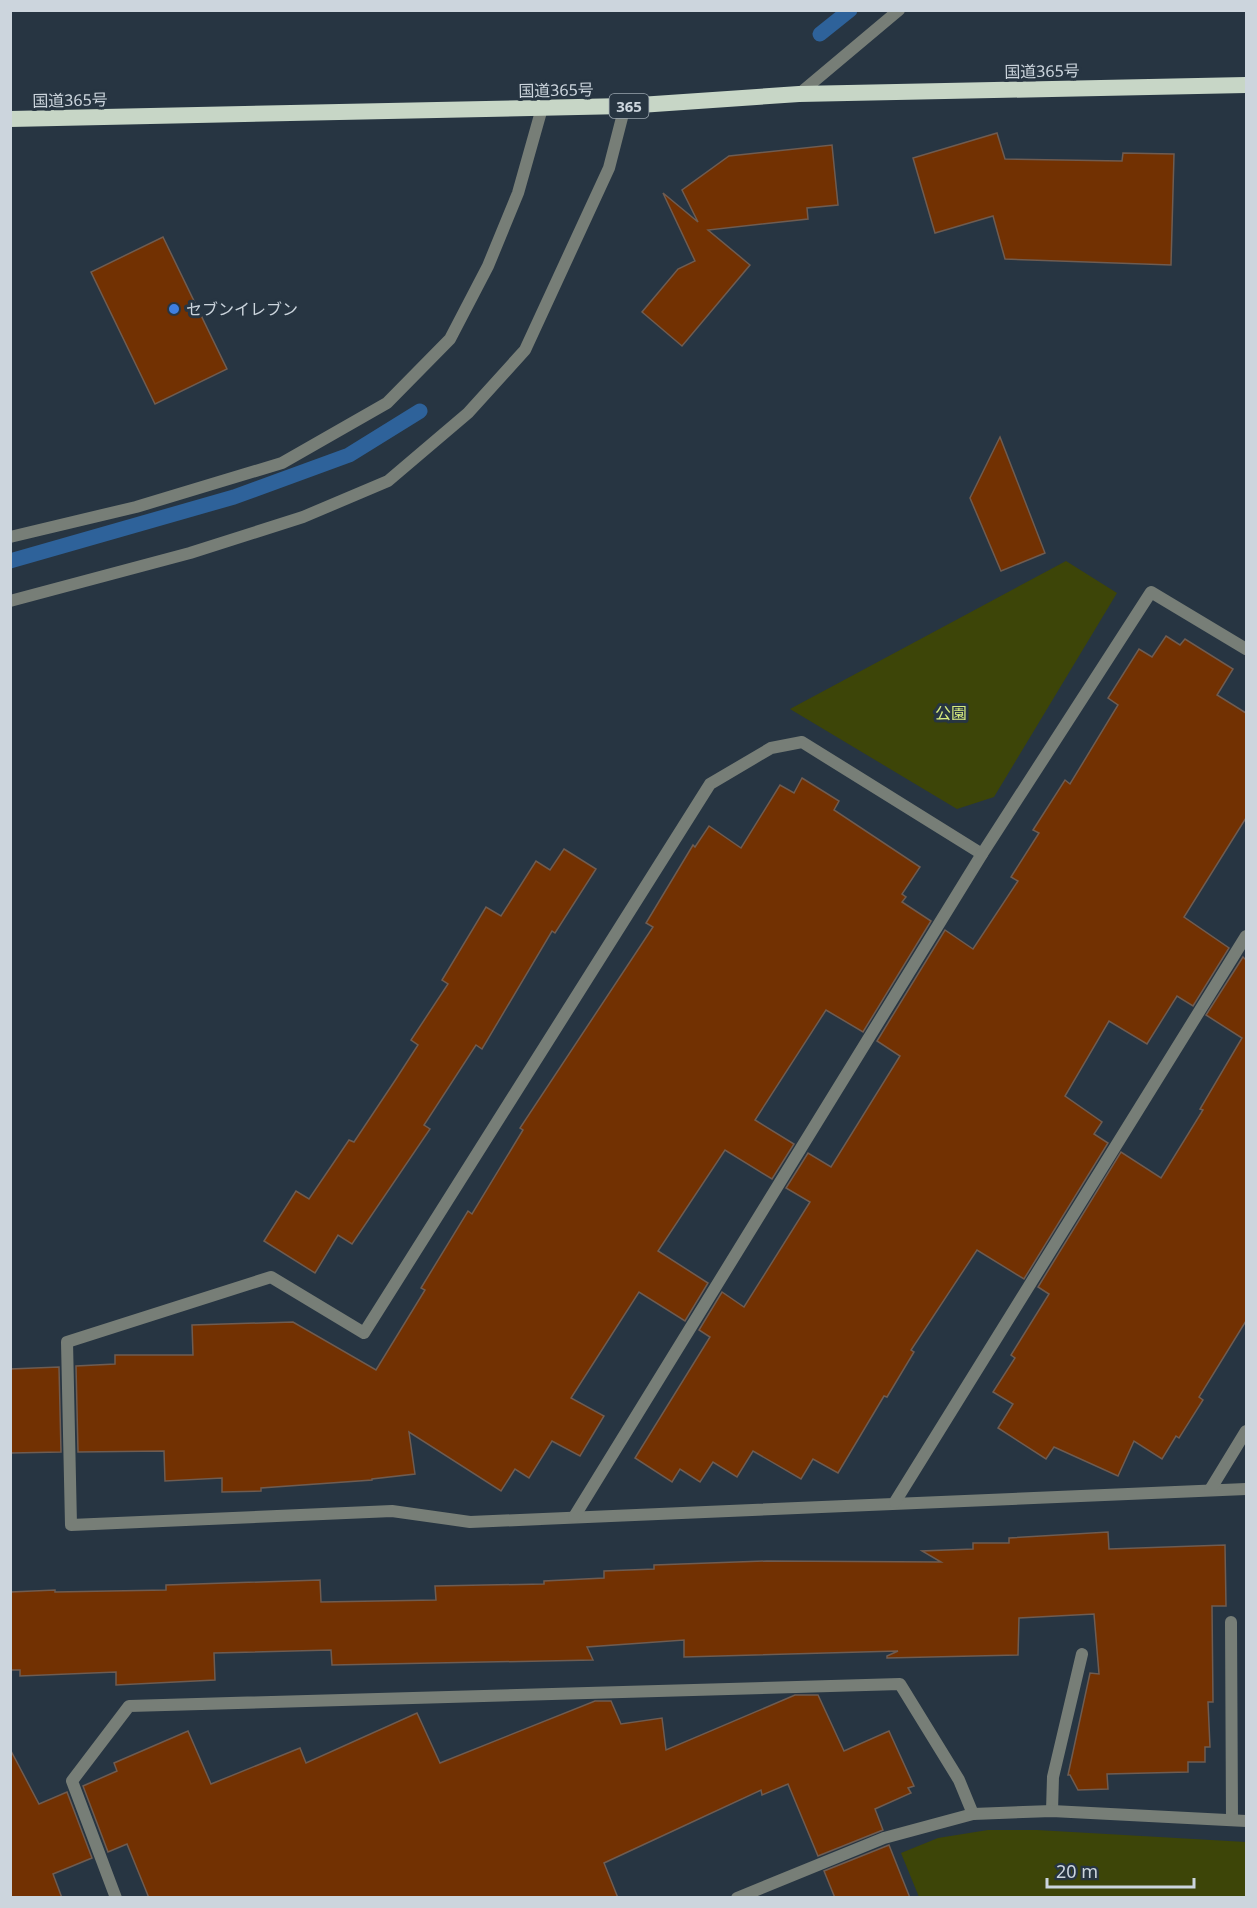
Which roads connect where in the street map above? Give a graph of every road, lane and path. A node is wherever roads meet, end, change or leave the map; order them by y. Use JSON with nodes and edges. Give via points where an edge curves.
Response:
{"nodes":[{"id":1,"x":899,"y":10,"type":"edge"},
{"id":2,"x":1246,"y":85,"type":"edge"},
{"id":3,"x":799,"y":94,"type":"junction"},
{"id":4,"x":625,"y":106,"type":"junction"},
{"id":5,"x":542,"y":108,"type":"junction"},
{"id":6,"x":10,"y":119,"type":"edge"},
{"id":7,"x":10,"y":537,"type":"edge"},
{"id":8,"x":10,"y":601,"type":"edge"},
{"id":9,"x":1246,"y":650,"type":"edge"},
{"id":10,"x":982,"y":854,"type":"junction"},
{"id":11,"x":1246,"y":936,"type":"edge"},
{"id":12,"x":1246,"y":1431,"type":"edge"},
{"id":13,"x":1246,"y":1489,"type":"edge"},
{"id":14,"x":1210,"y":1490,"type":"junction"},
{"id":15,"x":895,"y":1502,"type":"junction"},
{"id":16,"x":574,"y":1517,"type":"junction"},
{"id":17,"x":1231,"y":1622,"type":"dead end"},
{"id":18,"x":1082,"y":1654,"type":"dead end"},
{"id":19,"x":1052,"y":1811,"type":"junction"},
{"id":20,"x":973,"y":1814,"type":"junction"},
{"id":21,"x":1232,"y":1820,"type":"junction"},
{"id":22,"x":1246,"y":1821,"type":"edge"},
{"id":23,"x":116,"y":1898,"type":"edge"},
{"id":24,"x":737,"y":1898,"type":"edge"}],
"edges":[{"from":1,"to":3,"type":"street"},
{"from":2,"to":3,"type":"highway","name":"国道365号","number":"365"},
{"from":3,"to":4,"type":"highway","name":"国道365号","number":"365"},
{"from":4,"to":5,"type":"highway","name":"国道365号","number":"365"},
{"from":4,"to":8,"type":"street","via":[[609,168],[525,350],[468,413],[388,482],[303,517],[190,553]]},
{"from":5,"to":6,"type":"highway","name":"国道365号","number":"365"},
{"from":5,"to":7,"type":"street","via":[[518,193],[488,266],[450,339],[387,403],[282,463],[136,507]]},
{"from":9,"to":10,"type":"street","via":[[1151,592]]},
{"from":10,"to":16,"type":"street"},
{"from":10,"to":16,"type":"street","via":[[802,742],[771,748],[710,784],[364,1333],[271,1277],[67,1342],[71,1525],[392,1511],[470,1522]]},
{"from":11,"to":15,"type":"street"},
{"from":12,"to":14,"type":"street"},
{"from":13,"to":14,"type":"street"},
{"from":14,"to":15,"type":"street"},
{"from":15,"to":16,"type":"street"},
{"from":17,"to":21,"type":"street"},
{"from":18,"to":19,"type":"street","via":[[1053,1777]]},
{"from":19,"to":20,"type":"street"},
{"from":19,"to":21,"type":"street"},
{"from":20,"to":23,"type":"street","via":[[959,1780],[900,1684],[129,1706],[72,1781]]},
{"from":20,"to":24,"type":"street","via":[[884,1838]]},
{"from":21,"to":22,"type":"street"}]}
